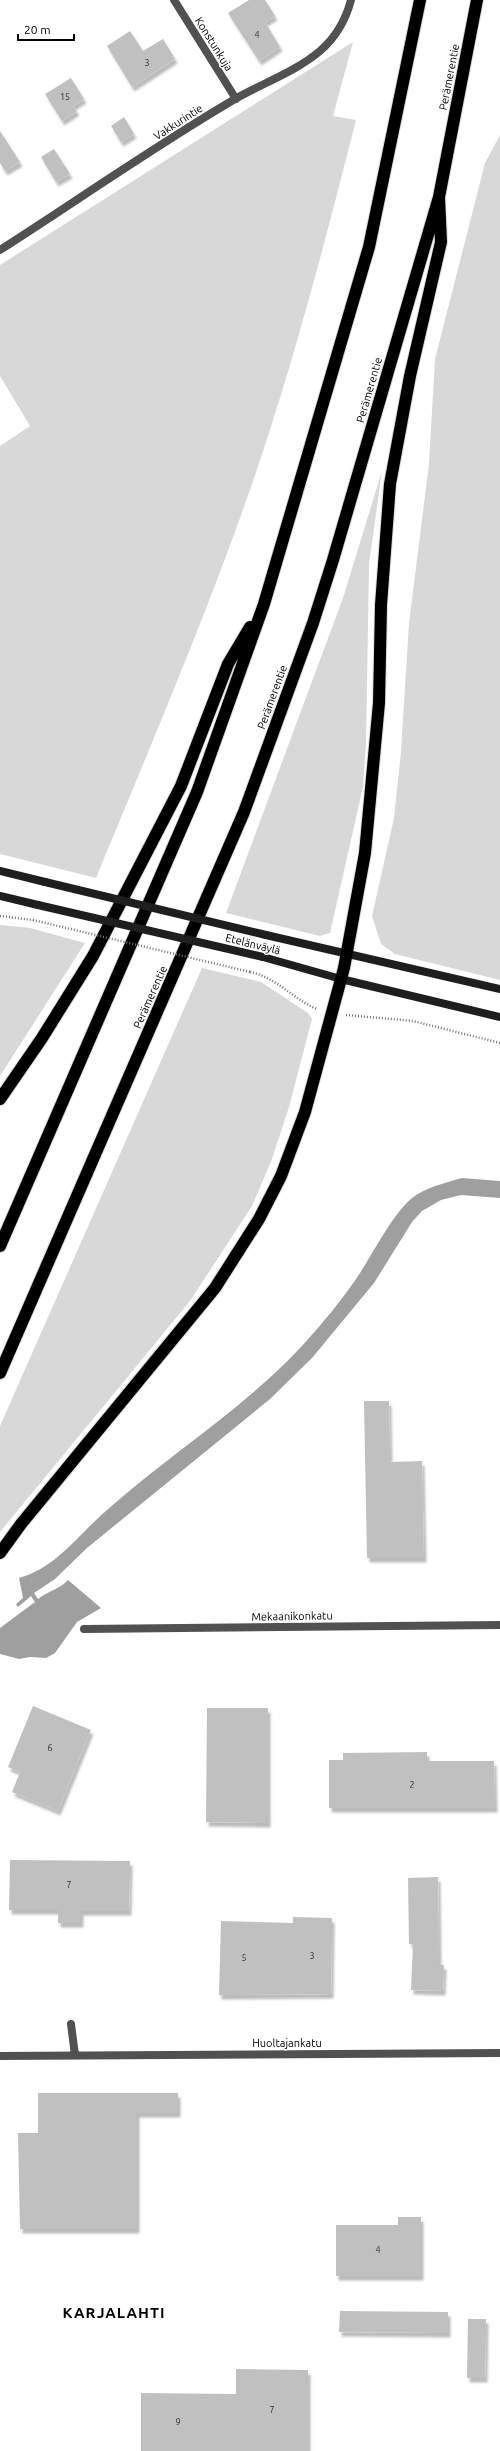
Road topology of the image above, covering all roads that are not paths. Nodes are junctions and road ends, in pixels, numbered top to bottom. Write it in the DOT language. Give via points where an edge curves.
graph roads {
  1 [pos="174,0"];
  2 [pos="351,0"];
  3 [pos="420,0"];
  4 [pos="476,0"];
  5 [pos="236,99"];
  6 [pos="439,197"];
  7 [pos="0,250"];
  8 [pos="264,604"];
  9 [pos="0,871"];
  10 [pos="0,896"];
  11 [pos="346,953"];
  12 [pos="341,979"];
  13 [pos="500,989"];
  14 [pos="500,1017"];
  15 [pos="0,1099"];
  16 [pos="0,1246"];
  17 [pos="0,1373"];
  18 [pos="0,1553"];
  19 [pos="500,1625"];
  20 [pos="84,1628"];
  21 [pos="71,2024"];
  22 [pos="500,2053"];
  23 [pos="75,2055"];
  24 [pos="0,2056"];
  1 -- 5 [label="street, Konstunkuja"];
  2 -- 5 [label="street, Vakkurintie" via="337,31 321,50 304,63"];
  3 -- 8 [label="highway" via="369,247"];
  4 -- 6 [label="highway, Perämerentie"];
  5 -- 7 [label="street, Vakkurintie"];
  6 -- 11 [label="highway" via="441,242 410,376 390,484 381,605 379,703 365,853"];
  6 -- 17 [label="highway, Perämerentie" via="333,560 244,812"];
  8 -- 15 [label="highway" via="228,664 181,786 93,956"];
  8 -- 16 [label="highway" via="197,792"];
  9 -- 11 [label="main road, Etelänväylä, bridge"];
  10 -- 12 [label="main road, Etelänväylä, bridge"];
  11 -- 12 [label="highway"];
  11 -- 13 [label="main road, Etelänväylä"];
  12 -- 14 [label="main road, Etelänväylä"];
  12 -- 18 [label="highway" via="305,1112 281,1176 259,1219 215,1288"];
  19 -- 20 [label="street, Mekaanikonkatu"];
  21 -- 23 [label="street"];
  22 -- 23 [label="street, Huoltajankatu"];
  23 -- 24 [label="street, Huoltajankatu"];
}
